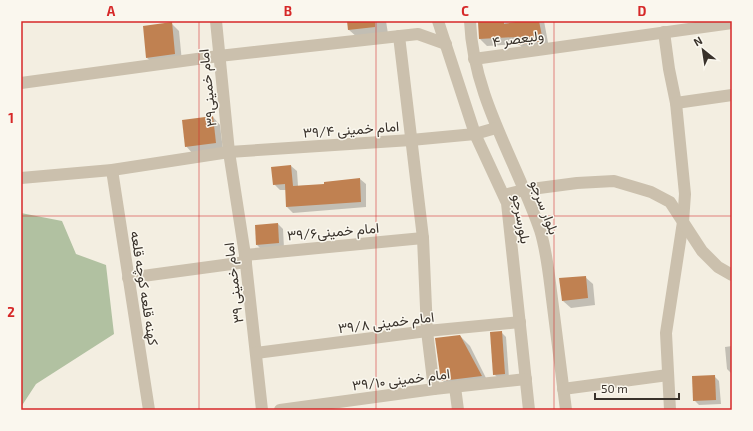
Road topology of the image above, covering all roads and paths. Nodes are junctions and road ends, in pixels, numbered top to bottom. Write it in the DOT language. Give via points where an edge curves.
graph roads {
  1 [pos="216,21"];
  2 [pos="438,21"];
  3 [pos="470,21"];
  4 [pos="732,23"];
  5 [pos="671,28"];
  6 [pos="399,36"];
  7 [pos="446,44"];
  8 [pos="219,56"];
  9 [pos="474,59"];
  10 [pos="21,83"];
  11 [pos="732,96"];
  12 [pos="676,103"];
  13 [pos="496,128"];
  14 [pos="475,134"];
  15 [pos="411,140"];
  16 [pos="229,152"];
  17 [pos="112,170"];
  18 [pos="21,178"];
  19 [pos="524,190"];
  20 [pos="504,195"];
  21 [pos="683,222"];
  22 [pos="423,238"];
  23 [pos="246,258"];
  24 [pos="732,275"];
  25 [pos="128,278"];
  26 [pos="520,322"];
  27 [pos="427,332"];
  28 [pos="256,353"];
  29 [pos="668,375"];
  30 [pos="526,379"];
  31 [pos="454,387"];
  32 [pos="434,389"];
  33 [pos="563,389"];
  34 [pos="328,407"];
  35 [pos="149,410"];
  36 [pos="262,410"];
  37 [pos="280,410"];
  38 [pos="458,410"];
  39 [pos="529,410"];
  40 [pos="566,410"];
  41 [pos="670,410"];
  1 -- 8 [label="street, امام خمینی۳۹"];
  2 -- 7 [label="street, بلورسرجو"];
  3 -- 9 [label="street, بلوار سرجو"];
  4 -- 5 [label="street, ولیعصر ۴"];
  5 -- 9 [label="street, ولیعصر ۴"];
  5 -- 12 [label="street" via="669,69"];
  6 -- 7 [label="street" via="418,34"];
  6 -- 8 [label="street"];
  6 -- 15 [label="street"];
  7 -- 14 [label="street, بلورسرجو"];
  8 -- 10 [label="street"];
  8 -- 16 [label="street, امام خمینی۳۹"];
  9 -- 13 [label="street, بلوار سرجو"];
  11 -- 12 [label="street"];
  12 -- 21 [label="street" via="685,194"];
  13 -- 14 [label="street, امام خمینی ۳۹/۴"];
  13 -- 19 [label="street, بلوار سرجو"];
  14 -- 15 [label="street, امام خمینی ۳۹/۴"];
  14 -- 20 [label="street, بلورسرجو"];
  15 -- 16 [label="street, امام خمینی ۳۹/۴"];
  15 -- 22 [label="street"];
  16 -- 17 [label="street, امام خمینی ۳۹/۴"];
  16 -- 23 [label="street, امام خمینی ۳۹"];
  17 -- 18 [label="street, امام خمینی ۳۹/۴"];
  17 -- 25 [label="street, کهنه قلعه کوچه قلعه"];
  19 -- 20 [label="street"];
  19 -- 21 [label="street" via="614,181 651,192 670,202"];
  19 -- 33 [label="street, بلوار سرجو" via="540,231 546,257"];
  20 -- 26 [label="street, بلورسرجو" via="510,220"];
  21 -- 24 [label="street" via="702,251 718,267"];
  21 -- 29 [label="street" via="666,333"];
  22 -- 23 [label="street, امام خمینی۳۹/۶"];
  22 -- 27 [label="street"];
  23 -- 25 [label="street, امام خمینی۳۹/۶"];
  23 -- 28 [label="street, امام خمینی ۳۹"];
  25 -- 35 [label="street, کهنه قلعه کوچه قلعه"];
  26 -- 27 [label="street, امام خمینی ۳۹/۸"];
  26 -- 30 [label="street, بلورسرجو"];
  27 -- 28 [label="street, امام خمینی ۳۹/۸"];
  27 -- 32 [label="street"];
  28 -- 36 [label="street, امام خمینی ۳۹"];
  29 -- 33 [label="street"];
  29 -- 41 [label="street"];
  30 -- 31 [label="street, امام خمینی ۳۹/۱۰"];
  30 -- 39 [label="street, بلورسرجو"];
  31 -- 32 [label="street, امام خمینی ۳۹/۱۰"];
  31 -- 38 [label="street"];
  32 -- 34 [label="street, امام خمینی ۳۹/۱۰"];
  33 -- 40 [label="street, بلوار سرجو"];
  34 -- 37 [label="street, امام خمینی ۳۹/۱۰"];
}
